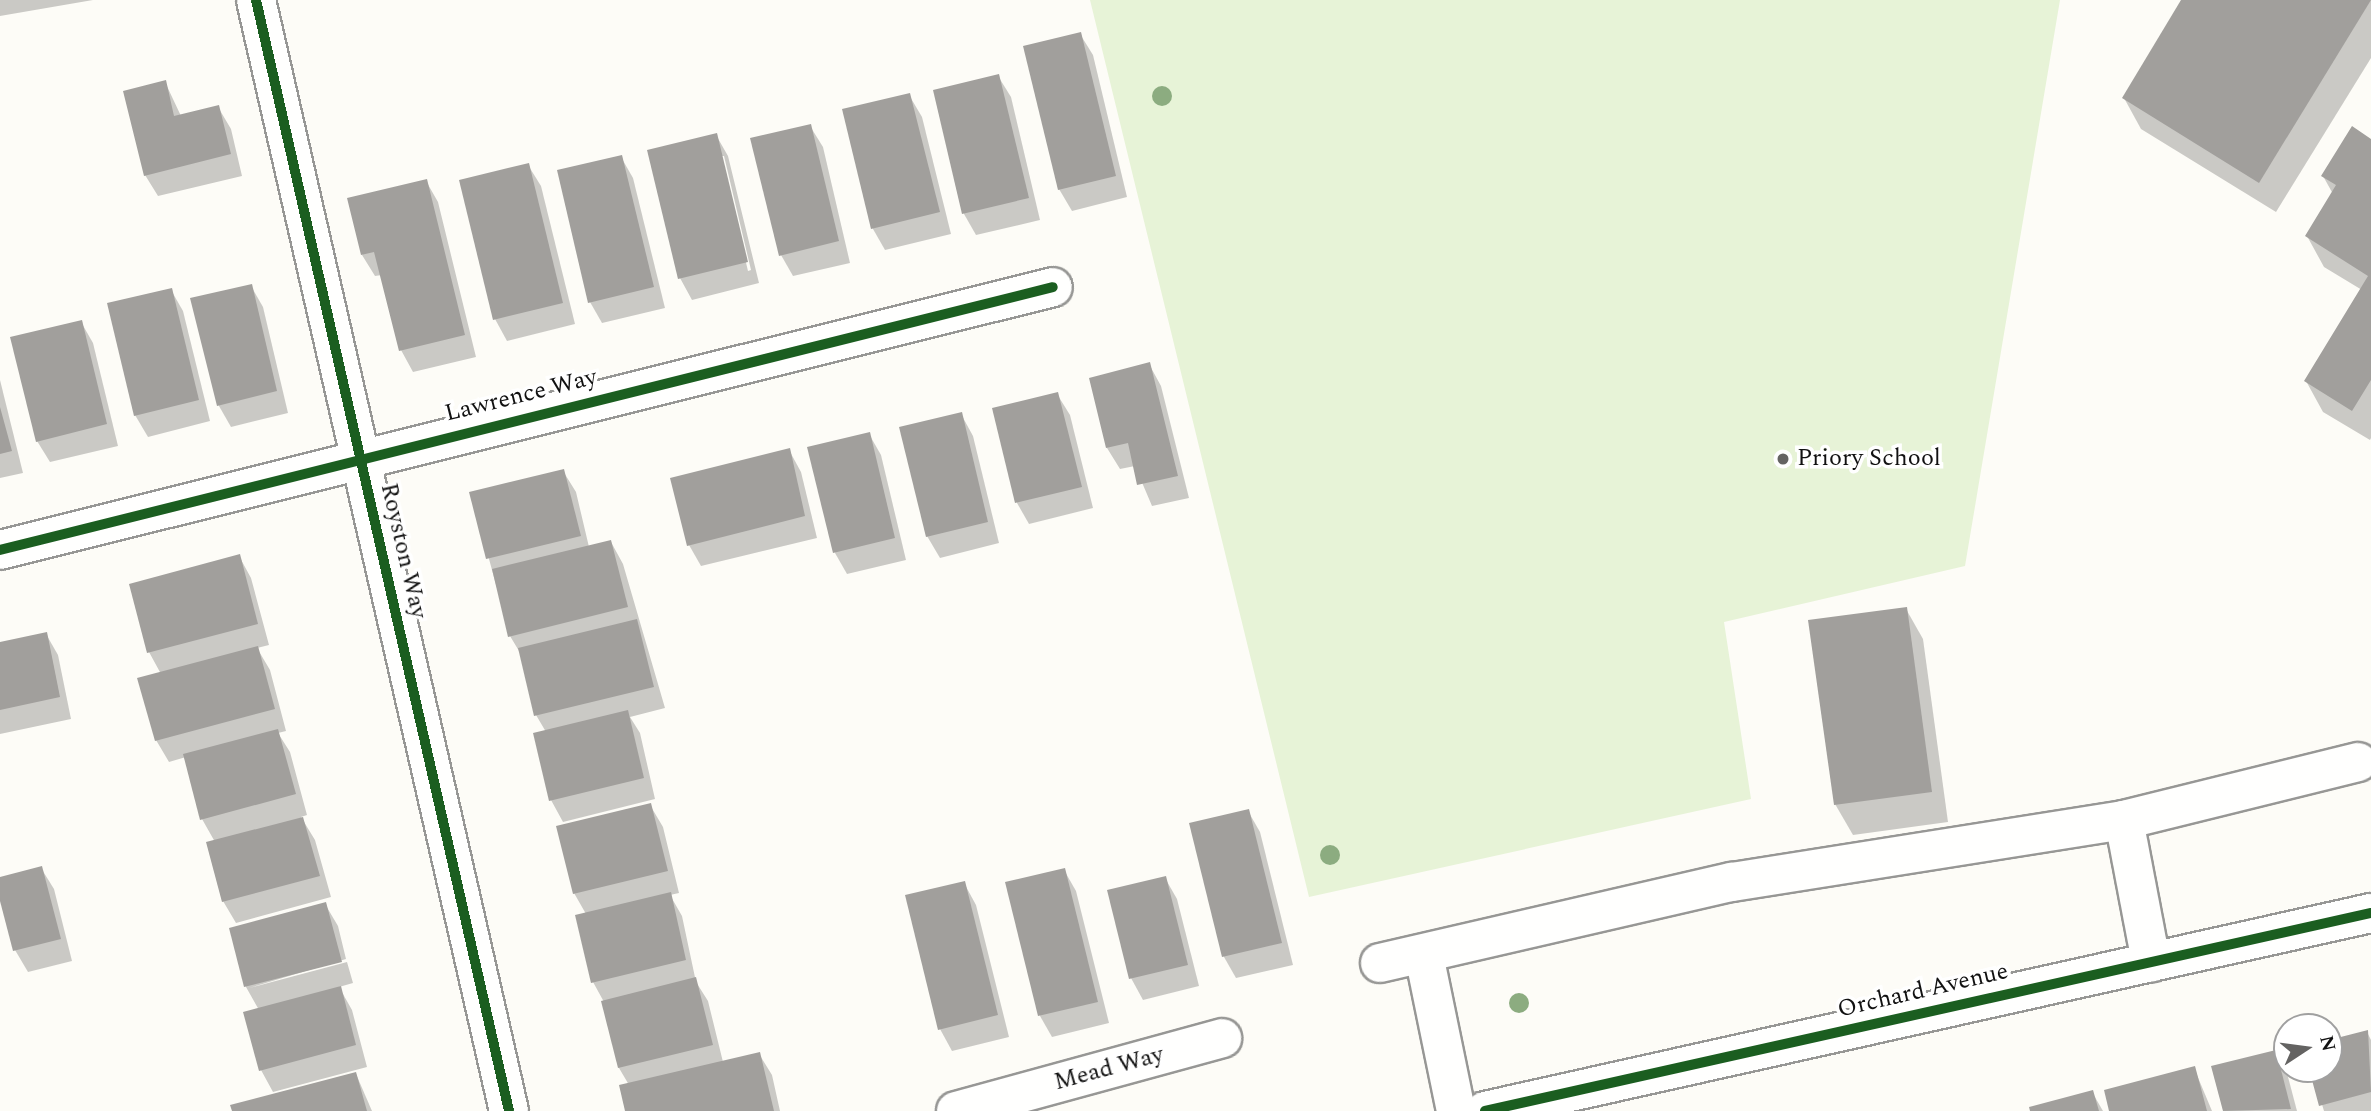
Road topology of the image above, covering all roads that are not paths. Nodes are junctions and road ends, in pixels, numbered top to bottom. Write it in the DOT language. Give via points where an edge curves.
graph roads {
  1 [pos="256,0"];
  2 [pos="1053,287"];
  3 [pos="360,457"];
  4 [pos="0,550"];
  5 [pos="2358,761"];
  6 [pos="2123,820"];
  7 [pos="2371,913"];
  8 [pos="1424,955"];
  9 [pos="2151,962"];
  10 [pos="1380,963"];
  11 [pos="1222,1038"];
  12 [pos="509,1111"];
  13 [pos="956,1111"];
  14 [pos="1455,1111"];
  15 [pos="1485,1111"];
  1 -- 3 [label="street, Royston Way"];
  2 -- 3 [label="street, Lawrence Way"];
  3 -- 4 [label="street, Lawrence Way"];
  3 -- 12 [label="street, Royston Way"];
  5 -- 6 [label="street"];
  6 -- 8 [label="street" via="1732,882"];
  6 -- 9 [label="street"];
  7 -- 9 [label="street, Orchard Avenue"];
  8 -- 10 [label="street"];
  8 -- 14 [label="street"];
  9 -- 15 [label="street, Orchard Avenue"];
  11 -- 13 [label="street, Mead Way"];
}
